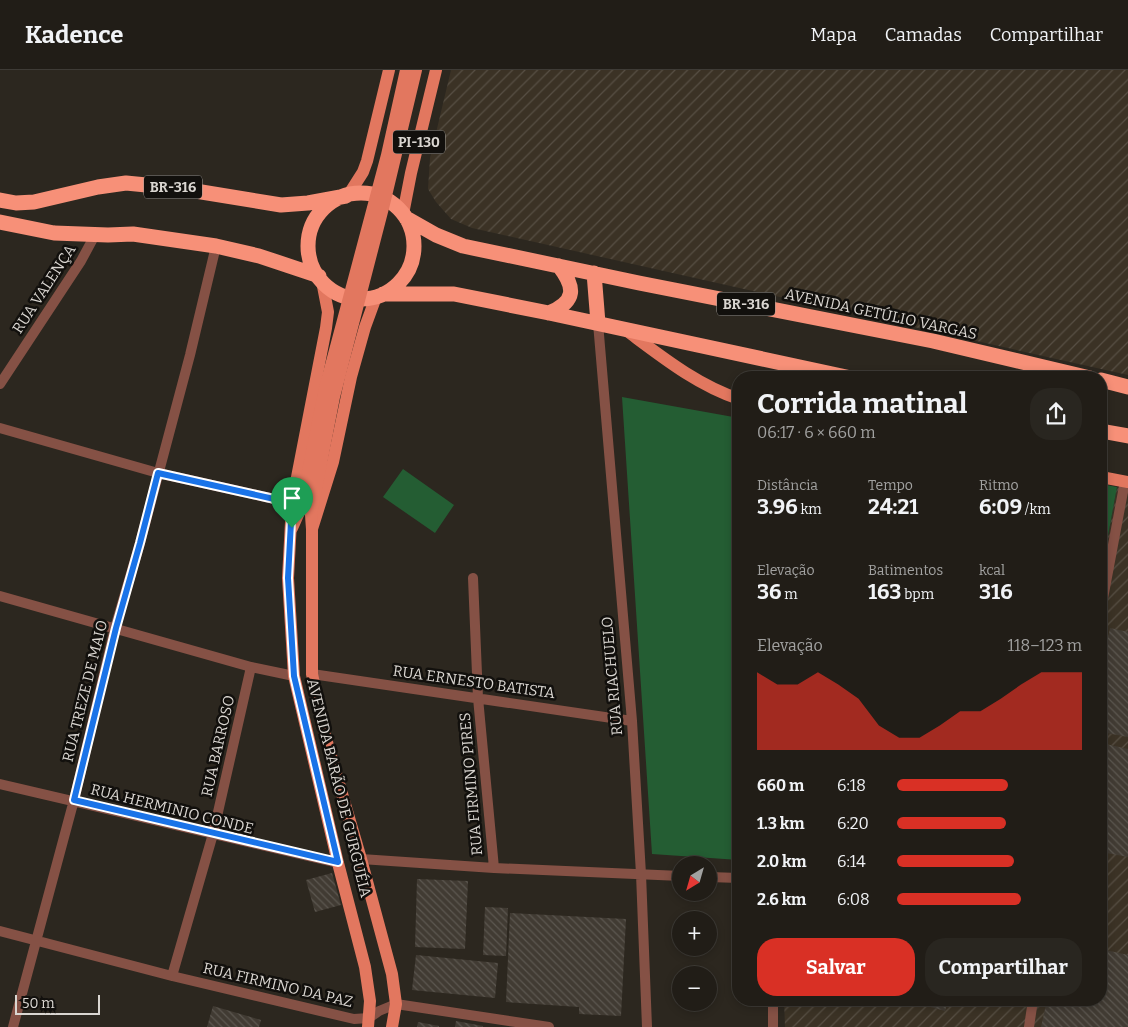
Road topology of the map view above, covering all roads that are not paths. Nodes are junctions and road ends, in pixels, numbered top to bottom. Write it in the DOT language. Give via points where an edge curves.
graph roads {
  1 [pos="388,70"];
  2 [pos="406,70"];
  3 [pos="416,70"];
  4 [pos="436,70"];
  5 [pos="347,195"];
  6 [pos="0,200"];
  7 [pos="405,216"];
  8 [pos="0,222"];
  9 [pos="95,235"];
  10 [pos="216,246"];
  11 [pos="559,266"];
  12 [pos="594,273"];
  13 [pos="321,278"];
  14 [pos="379,295"];
  15 [pos="549,313"];
  16 [pos="598,323"];
  17 [pos="625,329"];
  18 [pos="819,371"];
  19 [pos="1060,371"];
  20 [pos="1107,381"];
  21 [pos="0,384"];
  22 [pos="1128,386"];
  23 [pos="732,396"];
  24 [pos="0,428"];
  25 [pos="1107,432"];
  26 [pos="1128,436"];
  27 [pos="158,473"];
  28 [pos="1107,478"];
  29 [pos="1126,482"];
  30 [pos="292,503"];
  31 [pos="292,528"];
  32 [pos="312,529"];
  33 [pos="473,578"];
  34 [pos="1107,579"];
  35 [pos="0,596"];
  36 [pos="116,628"];
  37 [pos="251,667"];
  38 [pos="312,674"];
  39 [pos="294,676"];
  40 [pos="478,698"];
  41 [pos="632,721"];
  42 [pos="0,784"];
  43 [pos="74,800"];
  44 [pos="213,834"];
  45 [pos="361,859"];
  46 [pos="338,862"];
  47 [pos="494,868"];
  48 [pos="641,874"];
  49 [pos="672,876"];
  50 [pos="718,877"];
  51 [pos="732,878"];
  52 [pos="0,931"];
  53 [pos="36,940"];
  54 [pos="172,976"];
  55 [pos="396,1004"];
  56 [pos="773,1006"];
  57 [pos="1032,1006"];
  58 [pos="368,1022"];
  59 [pos="13,1027"];
  60 [pos="392,1027"];
  61 [pos="549,1027"];
  62 [pos="647,1027"];
  63 [pos="773,1027"];
  64 [pos="1028,1027"];
  1 -- 5 [label="main road, PI-130" via="367,161"];
  2 -- 31 [label="main road, bridge" via="387,155 325,388 300,510"];
  3 -- 32 [label="main road, bridge" via="334,397 311,515"];
  4 -- 7 [label="main road, PI-130" via="411,173"];
  5 -- 6 [label="highway, AVENIDA GETÚLIO VARGAS / BR-316" via="281,205 126,183 34,202"];
  5 -- 7 [label="highway, AVENIDA GETÚLIO VARGAS / BR-316" via="364,193 379,196 393,203"];
  5 -- 13 [label="highway, AVENIDA BARÃO DE GURGUÉIA" via="332,202 313,223 308,243 312,263"];
  7 -- 11 [label="highway, AVENIDA GETÚLIO VARGAS / BR-316" via="436,235 463,246"];
  7 -- 14 [label="highway" via="413,235 414,252 409,268 400,283"];
  8 -- 9 [label="highway" via="54,233"];
  9 -- 10 [label="highway" via="133,234"];
  9 -- 21 [label="street, RUA VALENÇA"];
  10 -- 13 [label="highway" via="259,256"];
  10 -- 27 [label="street, RUA TREZE DE MAIO"];
  11 -- 12 [label="highway, AVENIDA GETÚLIO VARGAS / BR-316"];
  11 -- 15 [label="highway" via="569,280 570,294 564,305"];
  12 -- 16 [label="highway"];
  12 -- 19 [label="highway, AVENIDA GETÚLIO VARGAS / BR-316" via="933,341"];
  13 -- 14 [label="highway" via="329,288 347,296 366,298"];
  13 -- 30 [label="main road, AVENIDA BARÃO DE GURGUÉIA" via="328,312 326,328"];
  14 -- 15 [label="highway" via="454,294"];
  14 -- 32 [label="main road, AVENIDA BARÃO DE GURGUÉIA" via="364,327 333,462"];
  15 -- 16 [label="highway"];
  16 -- 17 [label="highway"];
  16 -- 41 [label="street, RUA RIACHUELO"];
  17 -- 18 [label="highway"];
  17 -- 23 [label="main road" via="692,376"];
  20 -- 22 [label="highway"];
  24 -- 27 [label="street"];
  25 -- 26 [label="highway"];
  27 -- 30 [label="street"];
  27 -- 36 [label="street, RUA TREZE DE MAIO"];
  28 -- 29 [label="main road"];
  29 -- 34 [label="street"];
  30 -- 31 [label="main road, AVENIDA BARÃO DE GURGUÉIA"];
  31 -- 39 [label="main road, AVENIDA BARÃO DE GURGUÉIA" via="288,578"];
  32 -- 38 [label="main road, AVENIDA BARÃO DE GURGUÉIA"];
  33 -- 40 [label="street, RUA FIRMINO PIRES"];
  35 -- 36 [label="street"];
  36 -- 37 [label="street"];
  36 -- 43 [label="street, RUA TREZE DE MAIO"];
  37 -- 39 [label="street"];
  37 -- 44 [label="street, RUA BARROSO"];
  38 -- 40 [label="street, RUA ERNESTO BATISTA"];
  38 -- 45 [label="main road, AVENIDA BARÃO DE GURGUÉIA" via="324,732"];
  39 -- 46 [label="main road, AVENIDA BARÃO DE GURGUÉIA"];
  40 -- 41 [label="street, RUA ERNESTO BATISTA"];
  40 -- 47 [label="street, RUA FIRMINO PIRES"];
  41 -- 48 [label="street, RUA RIACHUELO"];
  42 -- 43 [label="street, RUA HERMINIO CONDE"];
  43 -- 44 [label="street, RUA HERMINIO CONDE"];
  43 -- 53 [label="street, RUA TREZE DE MAIO"];
  44 -- 46 [label="street, RUA HERMINIO CONDE"];
  44 -- 54 [label="street, RUA BARROSO"];
  45 -- 47 [label="street"];
  45 -- 55 [label="main road, AVENIDA BARÃO DE GURGUÉIA" via="392,974"];
  46 -- 58 [label="main road, AVENIDA BARÃO DE GURGUÉIA" via="365,967 369,992"];
  47 -- 48 [label="street"];
  48 -- 49 [label="street"];
  48 -- 62 [label="street, RUA RIACHUELO"];
  50 -- 51 [label="street"];
  52 -- 53 [label="street, RUA FIRMINO DA PAZ"];
  53 -- 54 [label="street, RUA FIRMINO DA PAZ"];
  53 -- 59 [label="street, RUA TREZE DE MAIO"];
  54 -- 58 [label="street, RUA FIRMINO DA PAZ"];
  55 -- 58 [label="street, RUA FIRMINO DA PAZ" via="379,1011"];
  55 -- 60 [label="main road, AVENIDA BARÃO DE GURGUÉIA"];
  55 -- 61 [label="street"];
  56 -- 63 [label="street"];
  57 -- 64 [label="street"];
}
